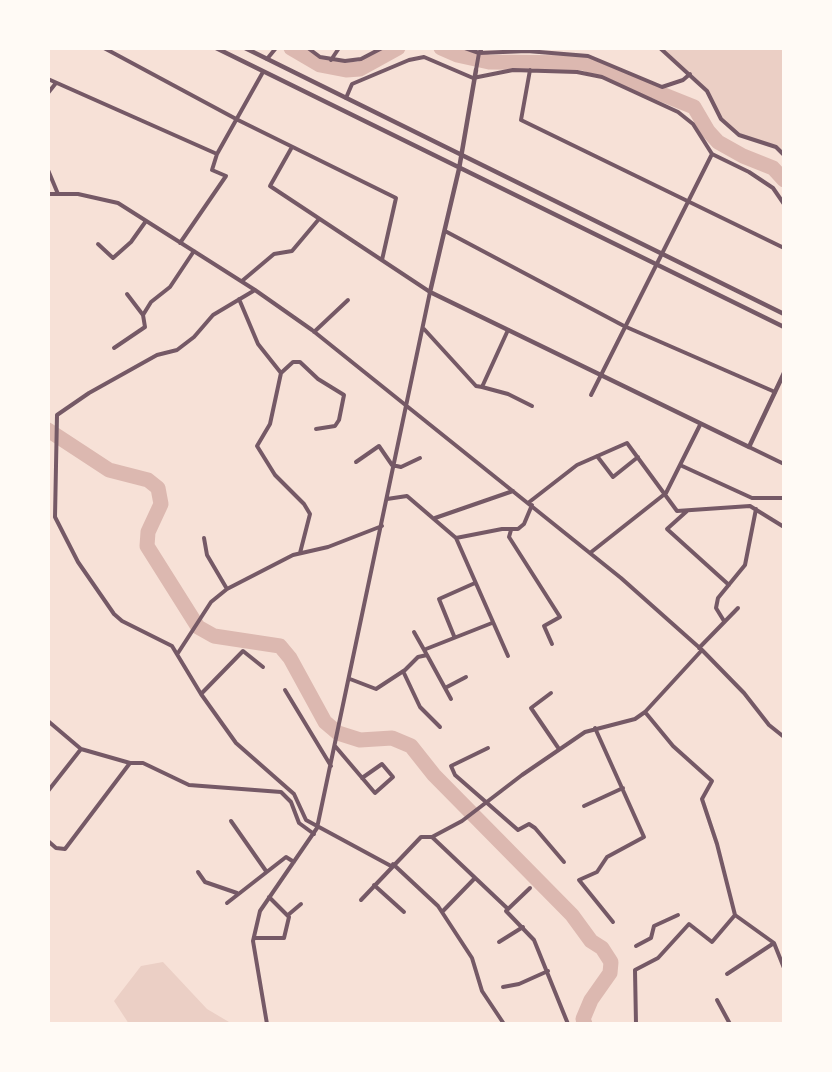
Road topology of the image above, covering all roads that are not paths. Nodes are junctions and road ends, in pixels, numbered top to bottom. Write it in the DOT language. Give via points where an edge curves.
graph roads {
  1 [pos="104,48"];
  2 [pos="216,48"];
  3 [pos="245,48"];
  4 [pos="276,48"];
  5 [pos="308,48"];
  6 [pos="339,48"];
  7 [pos="382,48"];
  8 [pos="465,48"];
  9 [pos="482,48"];
  10 [pos="660,48"];
  11 [pos="528,49"];
  12 [pos="479,53"];
  13 [pos="267,59"];
  14 [pos="331,60"];
  15 [pos="476,69"];
  16 [pos="530,70"];
  17 [pos="263,72"];
  18 [pos="690,74"];
  19 [pos="473,78"];
  20 [pos="48,79"];
  21 [pos="56,83"];
  22 [pos="48,93"];
  23 [pos="345,99"];
  24 [pos="238,120"];
  25 [pos="292,147"];
  26 [pos="218,154"];
  27 [pos="712,154"];
  28 [pos="784,155"];
  29 [pos="460,156"];
  30 [pos="459,169"];
  31 [pos="48,170"];
  32 [pos="48,194"];
  33 [pos="59,195"];
  34 [pos="687,200"];
  35 [pos="784,204"];
  36 [pos="319,219"];
  37 [pos="146,221"];
  38 [pos="445,231"];
  39 [pos="180,243"];
  40 [pos="98,244"];
  41 [pos="784,247"];
  42 [pos="194,251"];
  43 [pos="660,254"];
  44 [pos="382,260"];
  45 [pos="655,263"];
  46 [pos="242,281"];
  47 [pos="255,290"];
  48 [pos="430,292"];
  49 [pos="127,294"];
  50 [pos="239,299"];
  51 [pos="348,300"];
  52 [pos="784,314"];
  53 [pos="143,315"];
  54 [pos="624,326"];
  55 [pos="784,327"];
  56 [pos="424,329"];
  57 [pos="508,330"];
  58 [pos="314,332"];
  59 [pos="114,348"];
  60 [pos="280,373"];
  61 [pos="784,373"];
  62 [pos="601,375"];
  63 [pos="482,387"];
  64 [pos="775,392"];
  65 [pos="591,395"];
  66 [pos="532,406"];
  67 [pos="406,408"];
  68 [pos="700,425"];
  69 [pos="316,429"];
  70 [pos="749,447"];
  71 [pos="597,456"];
  72 [pos="638,457"];
  73 [pos="420,458"];
  74 [pos="356,462"];
  75 [pos="784,464"];
  76 [pos="392,465"];
  77 [pos="680,465"];
  78 [pos="513,491"];
  79 [pos="666,493"];
  80 [pos="752,498"];
  81 [pos="784,498"];
  82 [pos="387,499"];
  83 [pos="530,504"];
  84 [pos="750,506"];
  85 [pos="756,509"];
  86 [pos="687,510"];
  87 [pos="48,515"];
  88 [pos="55,516"];
  89 [pos="435,518"];
  90 [pos="383,526"];
  91 [pos="784,527"];
  92 [pos="511,530"];
  93 [pos="204,538"];
  94 [pos="456,538"];
  95 [pos="590,552"];
  96 [pos="300,554"];
  97 [pos="475,583"];
  98 [pos="729,585"];
  99 [pos="227,589"];
  100 [pos="738,608"];
  101 [pos="724,621"];
  102 [pos="492,623"];
  103 [pos="414,632"];
  104 [pos="454,636"];
  105 [pos="552,644"];
  106 [pos="426,649"];
  107 [pos="700,649"];
  108 [pos="178,653"];
  109 [pos="428,655"];
  110 [pos="508,656"];
  111 [pos="263,668"];
  112 [pos="403,671"];
  113 [pos="466,677"];
  114 [pos="350,679"];
  115 [pos="445,687"];
  116 [pos="285,690"];
  117 [pos="551,693"];
  118 [pos="201,694"];
  119 [pos="451,699"];
  120 [pos="645,712"];
  121 [pos="48,721"];
  122 [pos="440,727"];
  123 [pos="595,728"];
  124 [pos="784,729"];
  125 [pos="782,736"];
  126 [pos="335,746"];
  127 [pos="488,748"];
  128 [pos="81,749"];
  129 [pos="559,749"];
  130 [pos="130,763"];
  131 [pos="331,766"];
  132 [pos="363,778"];
  133 [pos="623,788"];
  134 [pos="48,791"];
  135 [pos="487,802"];
  136 [pos="584,806"];
  137 [pos="231,821"];
  138 [pos="317,828"];
  139 [pos="314,834"];
  140 [pos="432,837"];
  141 [pos="48,841"];
  142 [pos="294,862"];
  143 [pos="564,862"];
  144 [pos="392,865"];
  145 [pos="266,871"];
  146 [pos="198,872"];
  147 [pos="475,878"];
  148 [pos="375,885"];
  149 [pos="530,888"];
  150 [pos="237,893"];
  151 [pos="268,897"];
  152 [pos="361,900"];
  153 [pos="227,903"];
  154 [pos="301,904"];
  155 [pos="508,909"];
  156 [pos="404,912"];
  157 [pos="442,912"];
  158 [pos="287,915"];
  159 [pos="678,915"];
  160 [pos="735,915"];
  161 [pos="613,922"];
  162 [pos="523,927"];
  163 [pos="254,938"];
  164 [pos="499,942"];
  165 [pos="774,943"];
  166 [pos="636,946"];
  167 [pos="784,968"];
  168 [pos="548,971"];
  169 [pos="727,974"];
  170 [pos="503,987"];
  171 [pos="717,1000"];
  172 [pos="265,1024"];
  173 [pos="504,1024"];
  174 [pos="568,1024"];
  175 [pos="636,1024"];
  176 [pos="730,1024"];
  1 -- 24 [label="street"];
  2 -- 17 [label="street"];
  3 -- 13 [label="street"];
  4 -- 13 [label="street"];
  5 -- 14 [label="street"];
  6 -- 14 [label="street"];
  7 -- 14 [label="street" via="361,59"];
  8 -- 12 [label="street"];
  9 -- 12 [label="street"];
  10 -- 18 [label="street"];
  11 -- 12 [label="street"];
  11 -- 18 [label="street" via="588,56 662,87"];
  12 -- 15 [label="street"];
  13 -- 23 [label="street"];
  15 -- 19 [label="street"];
  16 -- 19 [label="street"];
  16 -- 27 [label="street" via="603,77 656,101 693,124"];
  16 -- 34 [label="street" via="521,120"];
  17 -- 24 [label="street"];
  17 -- 30 [label="street"];
  18 -- 28 [label="street" via="707,91 722,119 739,135 776,147"];
  19 -- 23 [label="street" via="424,57 352,84"];
  19 -- 29 [label="street"];
  20 -- 21 [label="street"];
  21 -- 22 [label="street"];
  21 -- 26 [label="street"];
  23 -- 29 [label="street"];
  24 -- 25 [label="street"];
  24 -- 26 [label="street"];
  25 -- 36 [label="street" via="270,186"];
  25 -- 44 [label="street" via="396,198"];
  26 -- 39 [label="street" via="212,170 226,176"];
  27 -- 34 [label="street"];
  27 -- 35 [label="street" via="773,188"];
  29 -- 30 [label="street"];
  29 -- 43 [label="street"];
  30 -- 38 [label="street"];
  30 -- 45 [label="street"];
  31 -- 33 [label="street"];
  32 -- 33 [label="street"];
  33 -- 37 [label="street" via="78,194 118,203"];
  34 -- 41 [label="street"];
  34 -- 43 [label="street"];
  36 -- 44 [label="street"];
  36 -- 46 [label="street" via="292,251 274,255"];
  37 -- 39 [label="street"];
  37 -- 40 [label="street" via="113,258"];
  38 -- 48 [label="street"];
  38 -- 54 [label="street"];
  39 -- 42 [label="street"];
  42 -- 46 [label="street"];
  42 -- 53 [label="street" via="170,287 151,302"];
  43 -- 45 [label="street"];
  43 -- 52 [label="street"];
  44 -- 48 [label="street"];
  45 -- 54 [label="street"];
  45 -- 55 [label="street"];
  46 -- 47 [label="street"];
  47 -- 50 [label="street"];
  47 -- 58 [label="street"];
  48 -- 56 [label="street"];
  48 -- 57 [label="street"];
  49 -- 53 [label="street"];
  50 -- 60 [label="street" via="258,344"];
  50 -- 88 [label="street" via="213,315 177,350 157,355 57,415"];
  51 -- 58 [label="street"];
  53 -- 59 [label="street" via="145,327"];
  54 -- 62 [label="street"];
  54 -- 64 [label="street"];
  56 -- 63 [label="street" via="476,386"];
  56 -- 67 [label="street"];
  57 -- 62 [label="street"];
  57 -- 63 [label="street"];
  58 -- 67 [label="street"];
  60 -- 69 [label="street" via="293,362 300,363 344,394 335,426"];
  60 -- 96 [label="street" via="270,424 257,446 274,475 310,514"];
  61 -- 64 [label="street"];
  62 -- 65 [label="street"];
  62 -- 68 [label="street"];
  63 -- 66 [label="street"];
  64 -- 70 [label="street"];
  67 -- 76 [label="street"];
  67 -- 78 [label="street"];
  68 -- 70 [label="street"];
  68 -- 77 [label="street"];
  70 -- 75 [label="street"];
  71 -- 72 [label="street" via="627,443"];
  71 -- 72 [label="street" via="613,477"];
  71 -- 83 [label="street" via="577,465"];
  72 -- 79 [label="street"];
  73 -- 76 [label="street" via="401,467"];
  74 -- 76 [label="street" via="379,446"];
  76 -- 82 [label="street"];
  77 -- 79 [label="street"];
  77 -- 80 [label="street"];
  78 -- 83 [label="street"];
  78 -- 89 [label="street"];
  79 -- 86 [label="street" via="677,511"];
  79 -- 95 [label="street"];
  80 -- 81 [label="street"];
  80 -- 84 [label="street"];
  82 -- 89 [label="street" via="407,496"];
  82 -- 90 [label="street"];
  83 -- 92 [label="street" via="524,524"];
  83 -- 95 [label="street"];
  84 -- 85 [label="street"];
  84 -- 86 [label="street"];
  85 -- 91 [label="street"];
  85 -- 98 [label="street" via="745,566"];
  86 -- 98 [label="street" via="667,529"];
  87 -- 88 [label="street"];
  88 -- 108 [label="street" via="78,562 114,614 165,641"];
  89 -- 94 [label="street"];
  90 -- 96 [label="street"];
  90 -- 114 [label="street" via="367,585"];
  92 -- 94 [label="street"];
  92 -- 105 [label="street" via="509,537 560,617 544,626"];
  93 -- 99 [label="street" via="207,555"];
  94 -- 97 [label="street"];
  95 -- 107 [label="street"];
  96 -- 99 [label="street"];
  97 -- 102 [label="street"];
  97 -- 104 [label="street" via="439,599"];
  98 -- 101 [label="street" via="718,598 716,608"];
  99 -- 108 [label="street" via="212,602"];
  100 -- 101 [label="street"];
  101 -- 107 [label="street"];
  102 -- 104 [label="street"];
  102 -- 110 [label="street"];
  103 -- 106 [label="street"];
  104 -- 106 [label="street"];
  106 -- 109 [label="street"];
  107 -- 120 [label="street"];
  107 -- 125 [label="street"];
  108 -- 118 [label="street"];
  109 -- 112 [label="street" via="418,657"];
  109 -- 115 [label="street"];
  111 -- 118 [label="street" via="243,651"];
  112 -- 114 [label="street" via="376,689"];
  112 -- 122 [label="street" via="420,707"];
  113 -- 115 [label="street"];
  114 -- 126 [label="street"];
  115 -- 119 [label="street"];
  116 -- 131 [label="street"];
  117 -- 129 [label="street" via="531,708"];
  118 -- 138 [label="street" via="245,753 262,763 294,794 306,820"];
  120 -- 123 [label="street" via="635,719"];
  120 -- 160 [label="street" via="673,746 712,781 702,799"];
  121 -- 128 [label="street"];
  123 -- 129 [label="street"];
  123 -- 133 [label="street"];
  124 -- 125 [label="street"];
  126 -- 131 [label="street"];
  126 -- 132 [label="street"];
  127 -- 135 [label="street" via="451,766 455,775"];
  128 -- 130 [label="street"];
  128 -- 134 [label="street"];
  129 -- 135 [label="street"];
  130 -- 139 [label="street" via="143,763 189,785 281,792 291,802 300,823"];
  130 -- 141 [label="street" via="65,849"];
  131 -- 138 [label="street"];
  132 -- 132 [label="street" via="375,793 393,777 382,764"];
  133 -- 136 [label="street"];
  133 -- 161 [label="street" via="644,837 607,857 597,872 579,880"];
  135 -- 140 [label="street" via="462,822"];
  135 -- 143 [label="street" via="518,830 529,824 535,828"];
  137 -- 145 [label="street"];
  138 -- 139 [label="street"];
  138 -- 144 [label="street"];
  139 -- 142 [label="street"];
  140 -- 144 [label="street" via="421,837"];
  140 -- 147 [label="street"];
  142 -- 145 [label="street" via="286,857"];
  142 -- 151 [label="street"];
  144 -- 148 [label="street"];
  144 -- 157 [label="street"];
  145 -- 150 [label="street"];
  146 -- 150 [label="street" via="205,882"];
  147 -- 155 [label="street"];
  147 -- 157 [label="street"];
  148 -- 152 [label="street"];
  148 -- 156 [label="street"];
  149 -- 155 [label="street"];
  150 -- 153 [label="street"];
  151 -- 158 [label="street"];
  151 -- 163 [label="street" via="260,911"];
  154 -- 158 [label="street"];
  155 -- 162 [label="street"];
  157 -- 173 [label="street" via="472,958 482,991"];
  158 -- 163 [label="street" via="284,938"];
  159 -- 166 [label="street" via="654,926 651,938"];
  160 -- 165 [label="street"];
  160 -- 175 [label="street" via="712,942 689,924 658,958 635,970"];
  162 -- 164 [label="street"];
  162 -- 168 [label="street" via="534,940"];
  163 -- 172 [label="street"];
  165 -- 167 [label="street"];
  165 -- 169 [label="street"];
  168 -- 170 [label="street"];
  168 -- 174 [label="street"];
  171 -- 176 [label="street"];
}
